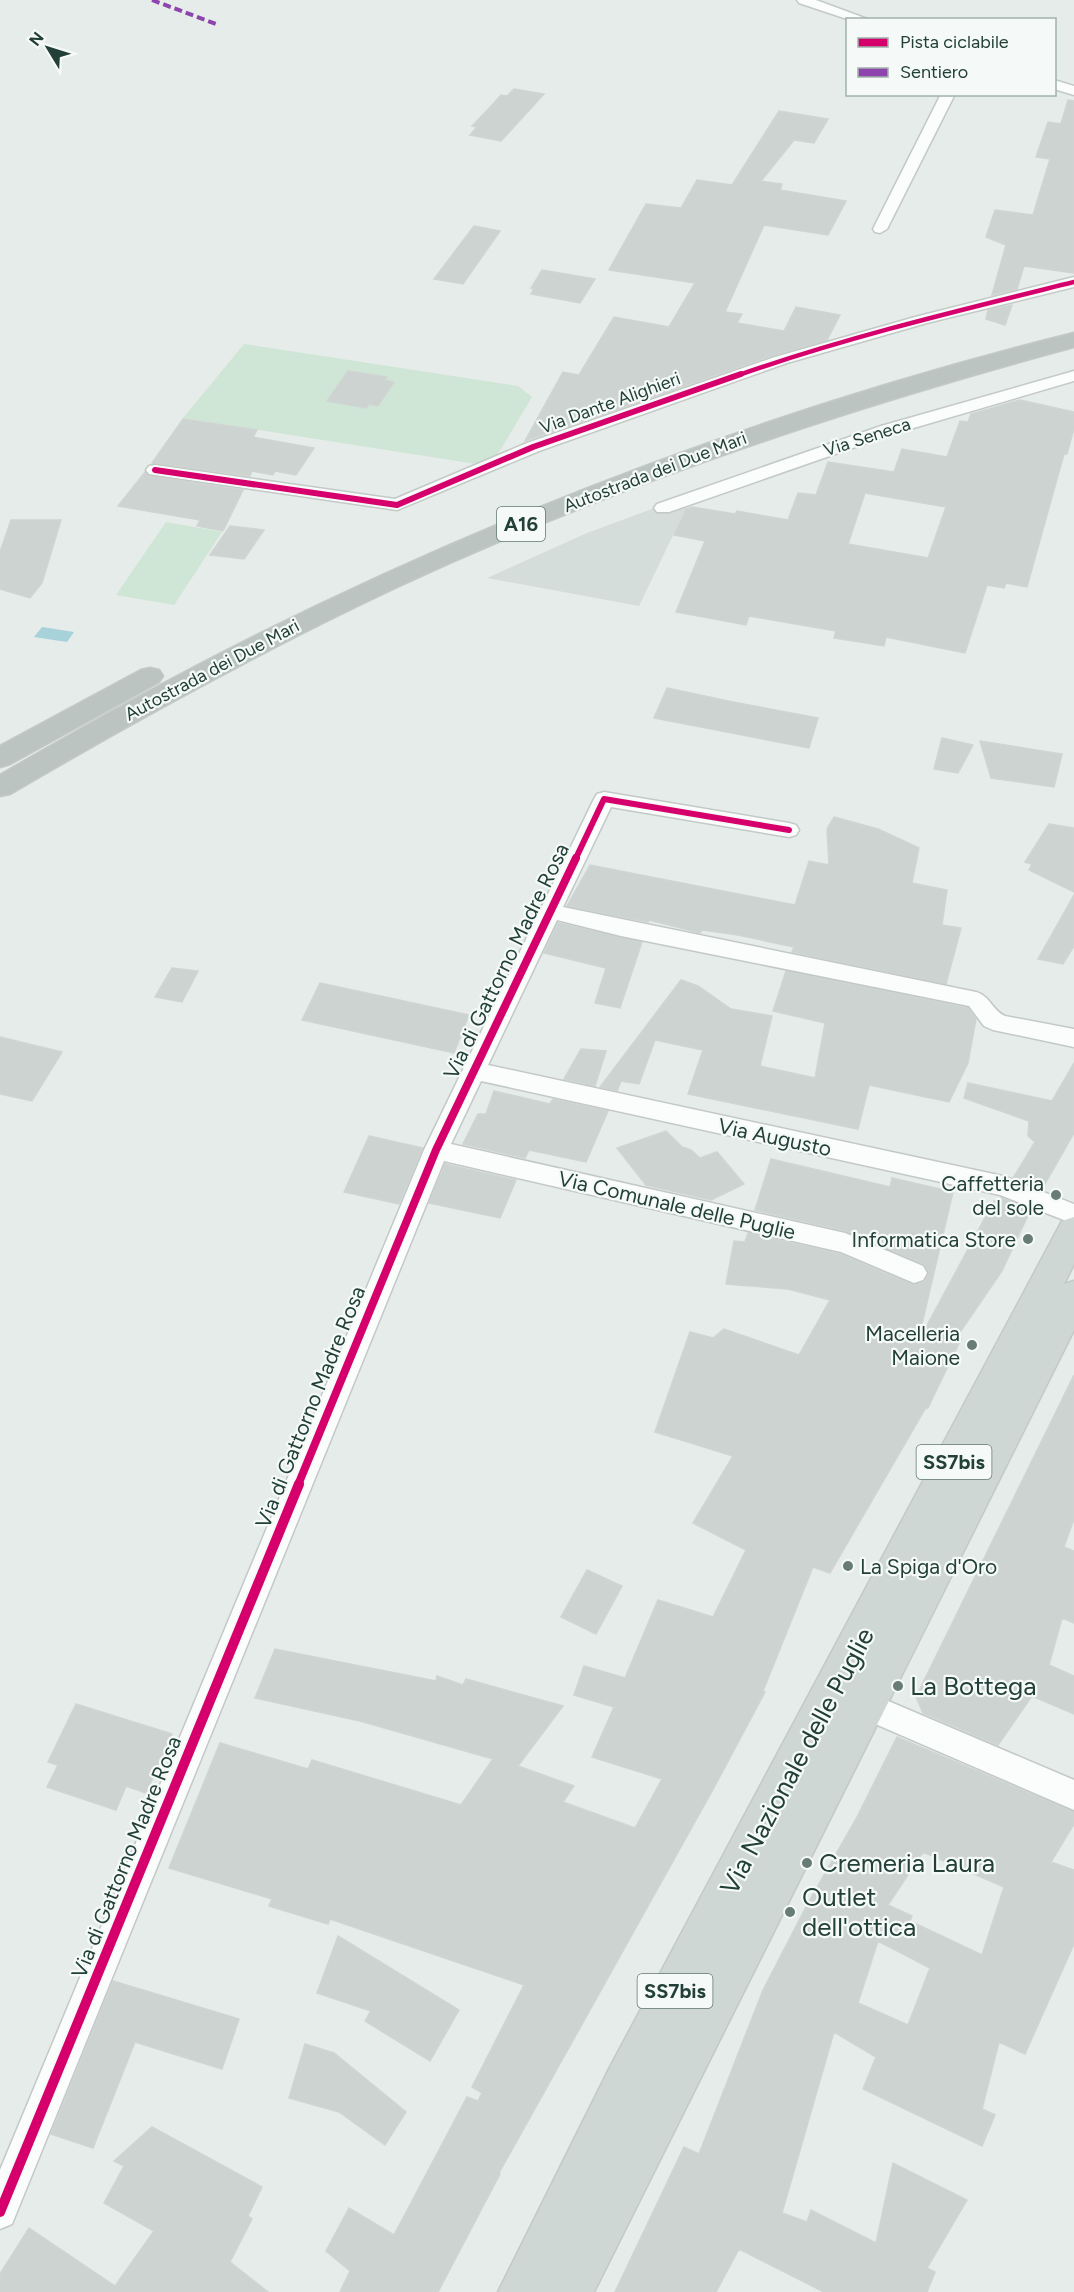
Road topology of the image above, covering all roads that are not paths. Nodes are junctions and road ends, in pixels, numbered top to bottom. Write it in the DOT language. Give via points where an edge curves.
graph roads {
  1 [pos="803,0"];
  2 [pos="858,18"];
  3 [pos="1056,85"];
  4 [pos="1074,91"];
  5 [pos="947,96"];
  6 [pos="880,229"];
  7 [pos="1074,282"];
  8 [pos="1074,323"];
  9 [pos="1074,340"];
  10 [pos="1074,376"];
  11 [pos="155,470"];
  12 [pos="663,508"];
  13 [pos="0,758"];
  14 [pos="0,787"];
  15 [pos="789,830"];
  16 [pos="550,911"];
  17 [pos="1074,1038"];
  18 [pos="473,1071"];
  19 [pos="436,1150"];
  20 [pos="1074,1214"];
  21 [pos="1074,1231"];
  22 [pos="914,1272"];
  23 [pos="1074,1295"];
  24 [pos="850,1699"];
  25 [pos="1074,1796"];
  26 [pos="0,2212"];
  27 [pos="522,2292"];
  28 [pos="568,2292"];
  1 -- 2 [label="street"];
  3 -- 4 [label="street"];
  5 -- 6 [label="street"];
  7 -- 11 [label="street, Via Dante Alighieri" via="781,360 533,447 397,505"];
  8 -- 13 [label="highway, Autostrada dei Due Mari / A16" via="804,399 525,501 222,638"];
  9 -- 14 [label="highway, Autostrada dei Due Mari / A16" via="820,412 543,514 344,602 240,654"];
  10 -- 12 [label="street, Via Seneca" via="886,430"];
  15 -- 16 [label="street, Via di Gattorno Madre Rosa" via="604,799"];
  16 -- 17 [label="street" via="968,998 976,1000 992,1020 1001,1024"];
  16 -- 18 [label="street, Via di Gattorno Madre Rosa"];
  18 -- 19 [label="street, Via di Gattorno Madre Rosa"];
  18 -- 20 [label="street, Via Augusto" via="1002,1186"];
  19 -- 22 [label="street, Via Comunale delle Puglie" via="844,1243"];
  19 -- 26 [label="street, Via di Gattorno Madre Rosa"];
  21 -- 24 [label="main road, Via Nazionale delle Puglie / SS7bis"];
  23 -- 24 [label="main road, Via Nazionale delle Puglie / SS7bis"];
  24 -- 25 [label="street"];
  24 -- 27 [label="main road, Via Nazionale delle Puglie / SS7bis" via="626,2083"];
  24 -- 28 [label="main road, Via Nazionale delle Puglie / SS7bis"];
}
